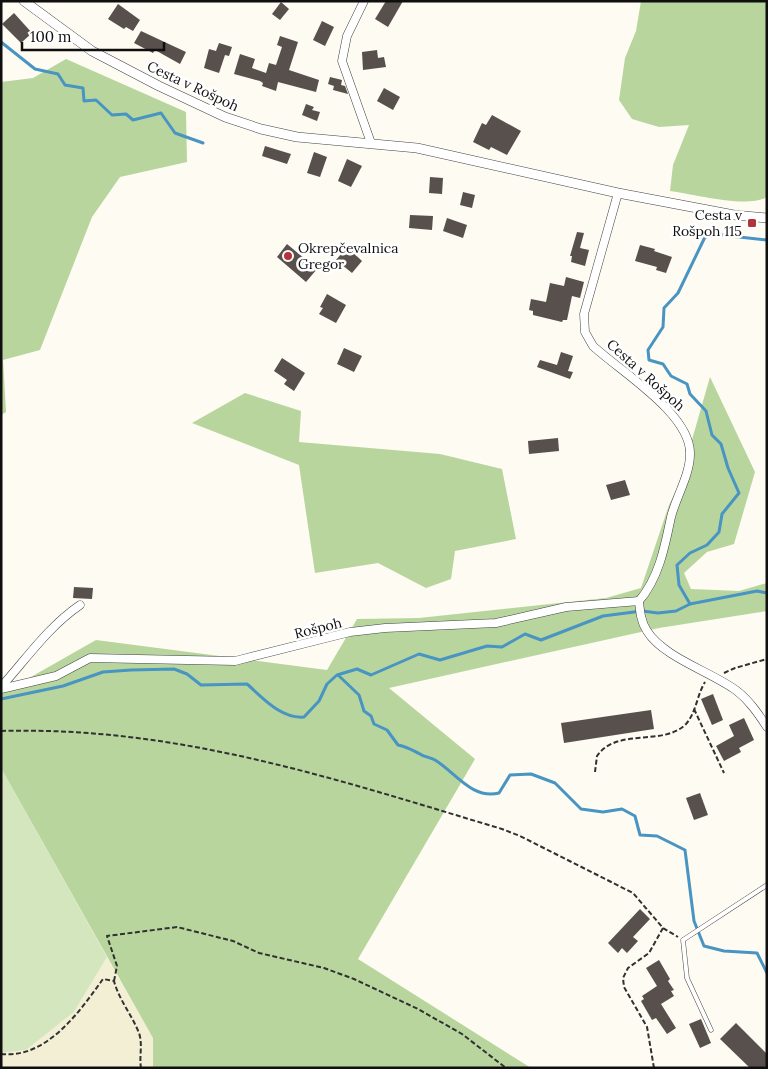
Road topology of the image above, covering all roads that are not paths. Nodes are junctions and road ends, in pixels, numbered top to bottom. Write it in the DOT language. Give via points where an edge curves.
graph roads {
  1 [pos="24,1"];
  2 [pos="364,1"];
  3 [pos="371,143"];
  4 [pos="618,193"];
  5 [pos="767,218"];
  6 [pos="80,605"];
  7 [pos="639,605"];
  8 [pos="1,688"];
  9 [pos="767,728"];
  10 [pos="767,885"];
  11 [pos="711,1030"];
  1 -- 3 [label="street, Cesta v Rošpoh" via="92,51 225,117 297,138"];
  2 -- 3 [label="street" via="347,36 342,61"];
  3 -- 4 [label="street, Cesta v Rošpoh" via="480,160"];
  4 -- 5 [label="street, Cesta v Rošpoh" via="734,215"];
  4 -- 7 [label="street, Cesta v Rošpoh" via="584,314 585,332 600,352 672,412 686,434 690,455 658,568"];
  6 -- 8 [label="street" via="60,618"];
  7 -- 8 [label="street, Rošpoh" via="566,608 496,623 350,632 235,661 90,658 56,676"];
  7 -- 9 [label="street" via="647,632 661,645 739,692"];
  10 -- 11 [label="lane" via="683,940 687,978"];
}
